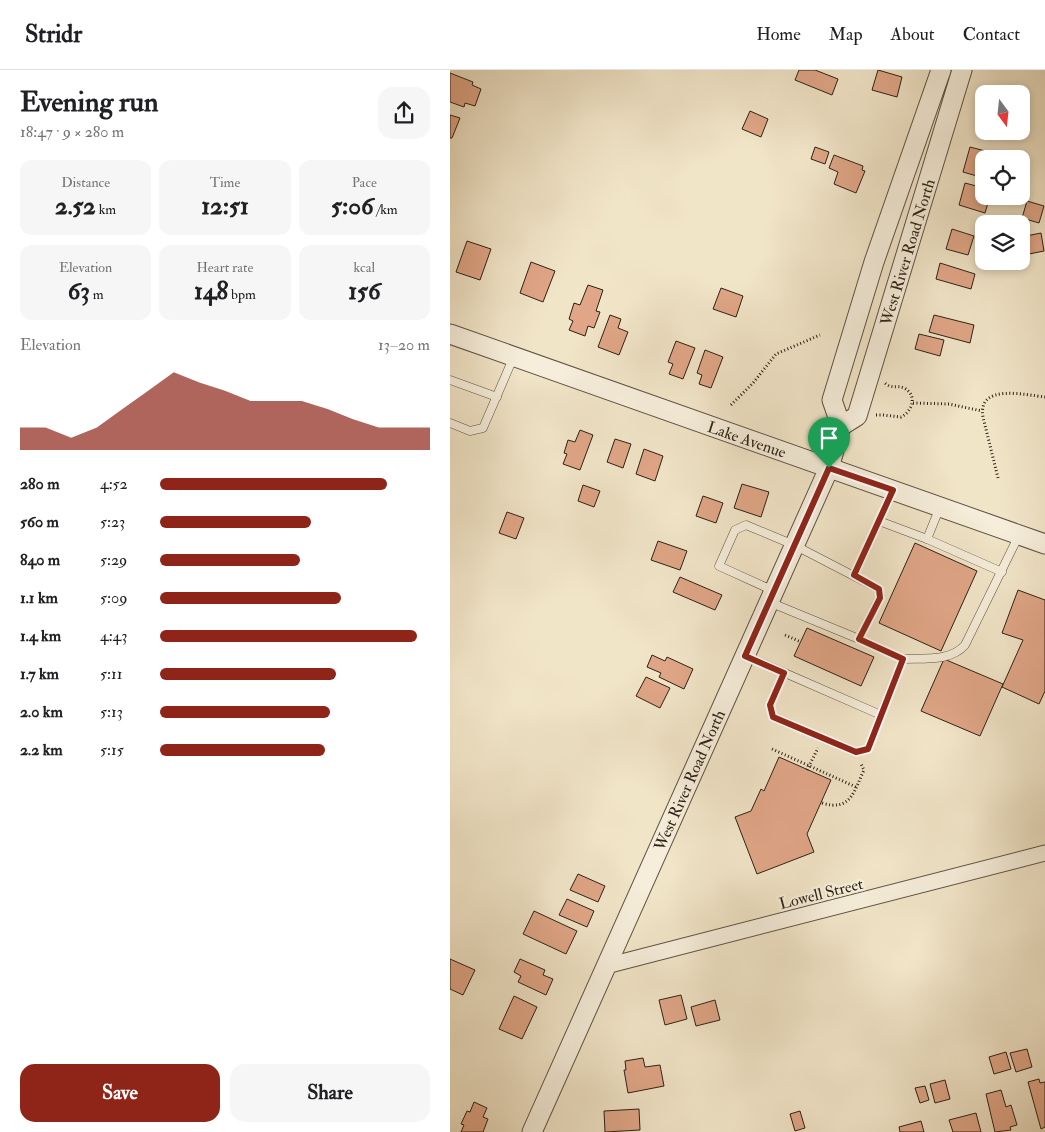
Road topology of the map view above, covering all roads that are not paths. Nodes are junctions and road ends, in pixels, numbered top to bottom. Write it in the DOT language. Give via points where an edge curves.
graph roads {
  1 [pos="941,70"];
  2 [pos="962,70"];
  3 [pos="450,334"];
  4 [pos="514,356"];
  5 [pos="450,380"];
  6 [pos="497,397"];
  7 [pos="450,423"];
  8 [pos="841,426"];
  9 [pos="829,468"];
  10 [pos="893,490"];
  11 [pos="940,507"];
  12 [pos="879,521"];
  13 [pos="1019,535"];
  14 [pos="927,539"];
  15 [pos="1045,544"];
  16 [pos="794,545"];
  17 [pos="1002,572"];
  18 [pos="854,575"];
  19 [pos="771,596"];
  20 [pos="859,639"];
  21 [pos="745,656"];
  22 [pos="903,659"];
  23 [pos="784,673"];
  24 [pos="881,715"];
  25 [pos="1045,853"];
  26 [pos="606,966"];
  27 [pos="532,1132"];
  1 -- 8 [label="street, West River Road North" via="874,262 832,400"];
  2 -- 8 [label="street, West River Road North" via="857,416"];
  3 -- 4 [label="street, Lake Avenue"];
  4 -- 6 [label="lane"];
  4 -- 9 [label="street, Lake Avenue"];
  5 -- 6 [label="lane"];
  6 -- 7 [label="lane" via="483,428 470,431"];
  8 -- 9 [label="street, West River Road North"];
  9 -- 10 [label="street, Lake Avenue"];
  9 -- 16 [label="street, West River Road North"];
  10 -- 11 [label="street, Lake Avenue"];
  10 -- 12 [label="lane"];
  11 -- 13 [label="street, Lake Avenue"];
  11 -- 14 [label="lane"];
  12 -- 14 [label="lane"];
  12 -- 18 [label="lane"];
  13 -- 15 [label="street, Lake Avenue"];
  13 -- 17 [label="lane"];
  14 -- 17 [label="lane"];
  16 -- 18 [label="lane"];
  16 -- 19 [label="street, West River Road North"];
  16 -- 19 [label="lane" via="746,526 735,530 719,566"];
  17 -- 22 [label="lane" via="965,645 958,652 943,658"];
  18 -- 20 [label="lane" via="879,589 880,598"];
  19 -- 20 [label="lane"];
  19 -- 21 [label="street, West River Road North"];
  20 -- 22 [label="lane"];
  21 -- 23 [label="lane"];
  21 -- 26 [label="street, West River Road North"];
  22 -- 24 [label="lane"];
  23 -- 24 [label="lane"];
  23 -- 24 [label="lane" via="770,705 773,717 856,752 868,749"];
  25 -- 26 [label="street, Lowell Street"];
  26 -- 27 [label="street, West River Road North"];
}
